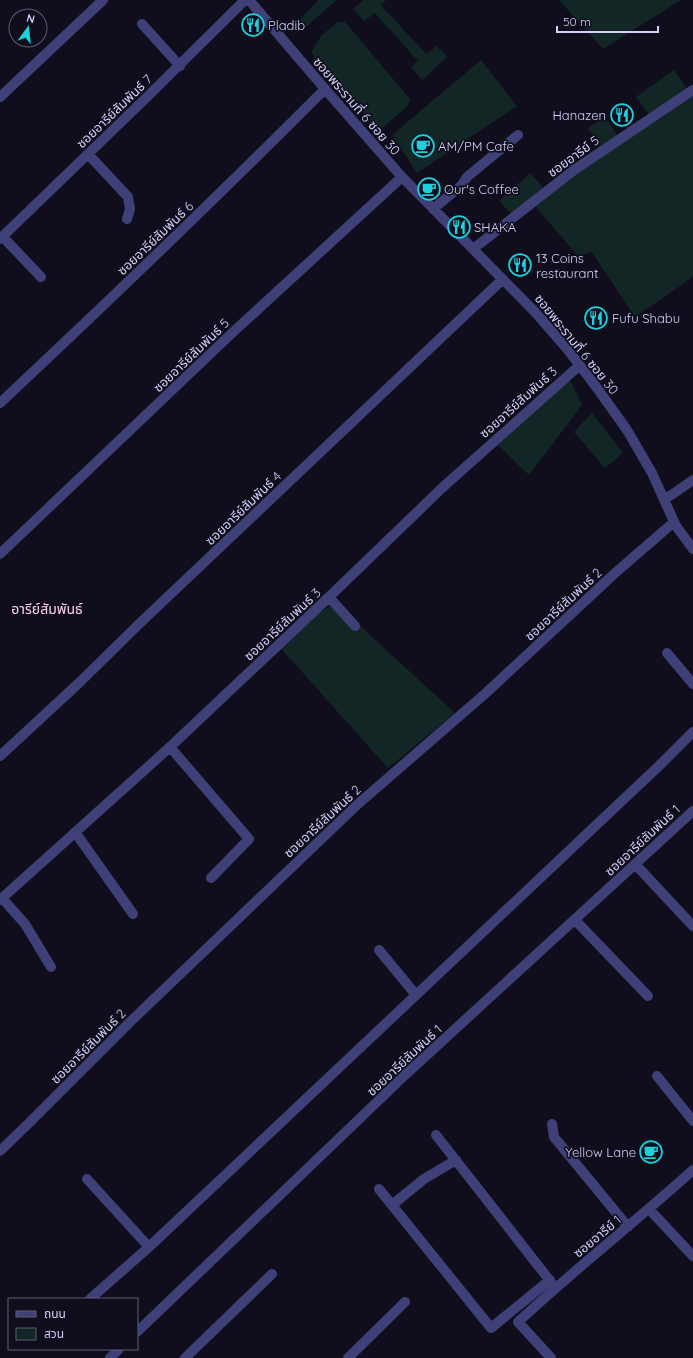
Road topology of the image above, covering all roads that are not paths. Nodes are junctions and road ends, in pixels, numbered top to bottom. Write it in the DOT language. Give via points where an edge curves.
graph roads {
  1 [pos="103,0"];
  2 [pos="245,0"];
  3 [pos="249,0"];
  4 [pos="142,24"];
  5 [pos="180,66"];
  6 [pos="325,89"];
  7 [pos="693,90"];
  8 [pos="0,97"];
  9 [pos="518,135"];
  10 [pos="88,154"];
  11 [pos="402,177"];
  12 [pos="433,209"];
  13 [pos="127,219"];
  14 [pos="1,238"];
  15 [pos="473,249"];
  16 [pos="41,277"];
  17 [pos="503,279"];
  18 [pos="580,365"];
  19 [pos="0,403"];
  20 [pos="693,480"];
  21 [pos="664,500"];
  22 [pos="674,522"];
  23 [pos="693,549"];
  24 [pos="0,554"];
  25 [pos="329,597"];
  26 [pos="355,626"];
  27 [pos="667,654"];
  28 [pos="693,684"];
  29 [pos="693,732"];
  30 [pos="170,747"];
  31 [pos="0,756"];
  32 [pos="693,811"];
  33 [pos="75,832"];
  34 [pos="635,864"];
  35 [pos="211,878"];
  36 [pos="1,899"];
  37 [pos="133,914"];
  38 [pos="575,920"];
  39 [pos="693,926"];
  40 [pos="378,950"];
  41 [pos="51,967"];
  42 [pos="416,995"];
  43 [pos="648,996"];
  44 [pos="657,1076"];
  45 [pos="693,1121"];
  46 [pos="552,1124"];
  47 [pos="436,1135"];
  48 [pos="0,1151"];
  49 [pos="456,1160"];
  50 [pos="693,1170"];
  51 [pos="88,1179"];
  52 [pos="379,1189"];
  53 [pos="392,1205"];
  54 [pos="649,1209"];
  55 [pos="628,1227"];
  56 [pos="149,1247"];
  57 [pos="693,1256"];
  58 [pos="272,1274"];
  59 [pos="553,1284"];
  60 [pos="537,1297"];
  61 [pos="91,1298"];
  62 [pos="405,1302"];
  63 [pos="138,1331"];
  64 [pos="185,1358"];
  65 [pos="348,1358"];
  66 [pos="551,1358"];
  1 -- 8 [label="street"];
  2 -- 5 [label="street, ซอยอารีย์สัมพันธ์ 7"];
  3 -- 6 [label="street, ซอยพระรามที่ 6 ซอย 30"];
  4 -- 5 [label="street"];
  5 -- 10 [label="street, ซอยอารีย์สัมพันธ์ 7"];
  6 -- 11 [label="street, ซอยพระรามที่ 6 ซอย 30"];
  6 -- 19 [label="street, ซอยอารีย์สัมพันธ์ 6" via="228,186"];
  7 -- 15 [label="street, ซอยอารีย์ 5" via="574,170"];
  9 -- 12 [label="street"];
  10 -- 13 [label="street" via="128,197 130,209"];
  10 -- 14 [label="street, ซอยอารีย์สัมพันธ์ 7"];
  11 -- 12 [label="street, ซอยพระรามที่ 6 ซอย 30"];
  11 -- 24 [label="street, ซอยอารีย์สัมพันธ์ 5"];
  12 -- 15 [label="street, ซอยพระรามที่ 6 ซอย 30"];
  14 -- 16 [label="street"];
  15 -- 17 [label="street, ซอยพระรามที่ 6 ซอย 30"];
  17 -- 18 [label="street, ซอยพระรามที่ 6 ซอย 30"];
  17 -- 31 [label="street, ซอยอารีย์สัมพันธ์ 4"];
  18 -- 21 [label="street, ซอยพระรามที่ 6 ซอย 30" via="627,430 652,473"];
  18 -- 25 [label="street, ซอยอารีย์สัมพันธ์ 3" via="442,488"];
  20 -- 21 [label="street"];
  21 -- 22 [label="street, ซอยพระรามที่ 6 ซอย 30"];
  22 -- 23 [label="street, ซอยพระรามที่ 6 ซอย 30"];
  22 -- 48 [label="street, ซอยอารีย์สัมพันธ์ 2" via="486,693 358,804 130,1022"];
  25 -- 26 [label="street"];
  25 -- 30 [label="street, ซอยอารีย์สัมพันธ์ 3"];
  27 -- 28 [label="street"];
  29 -- 42 [label="street" via="658,768"];
  30 -- 33 [label="street, ซอยอารีย์สัมพันธ์ 3"];
  30 -- 35 [label="street" via="249,839"];
  32 -- 34 [label="street, ซอยอารีย์สัมพันธ์ 1"];
  33 -- 36 [label="street, ซอยอารีย์สัมพันธ์ 3"];
  33 -- 37 [label="street"];
  34 -- 38 [label="street, ซอยอารีย์สัมพันธ์ 1"];
  34 -- 39 [label="street"];
  36 -- 41 [label="street" via="25,924"];
  38 -- 43 [label="street"];
  38 -- 63 [label="street, ซอยอารีย์สัมพันธ์ 1" via="404,1076"];
  40 -- 42 [label="street"];
  42 -- 56 [label="street"];
  44 -- 45 [label="street"];
  46 -- 55 [label="street" via="554,1137"];
  47 -- 49 [label="street"];
  49 -- 53 [label="street" via="424,1179"];
  49 -- 59 [label="street"];
  50 -- 54 [label="street, ซอยอารีย์ 1"];
  51 -- 56 [label="street"];
  52 -- 53 [label="street"];
  53 -- 60 [label="street" via="491,1328"];
  54 -- 55 [label="street, ซอยอารีย์ 1"];
  54 -- 57 [label="street"];
  55 -- 59 [label="street, ซอยอารีย์ 1"];
  56 -- 61 [label="street"];
  58 -- 64 [label="street"];
  59 -- 60 [label="street, ซอยอารีย์ 1"];
  60 -- 66 [label="street, ซอยอารีย์ 1" via="518,1322"];
  62 -- 65 [label="street"];
}
